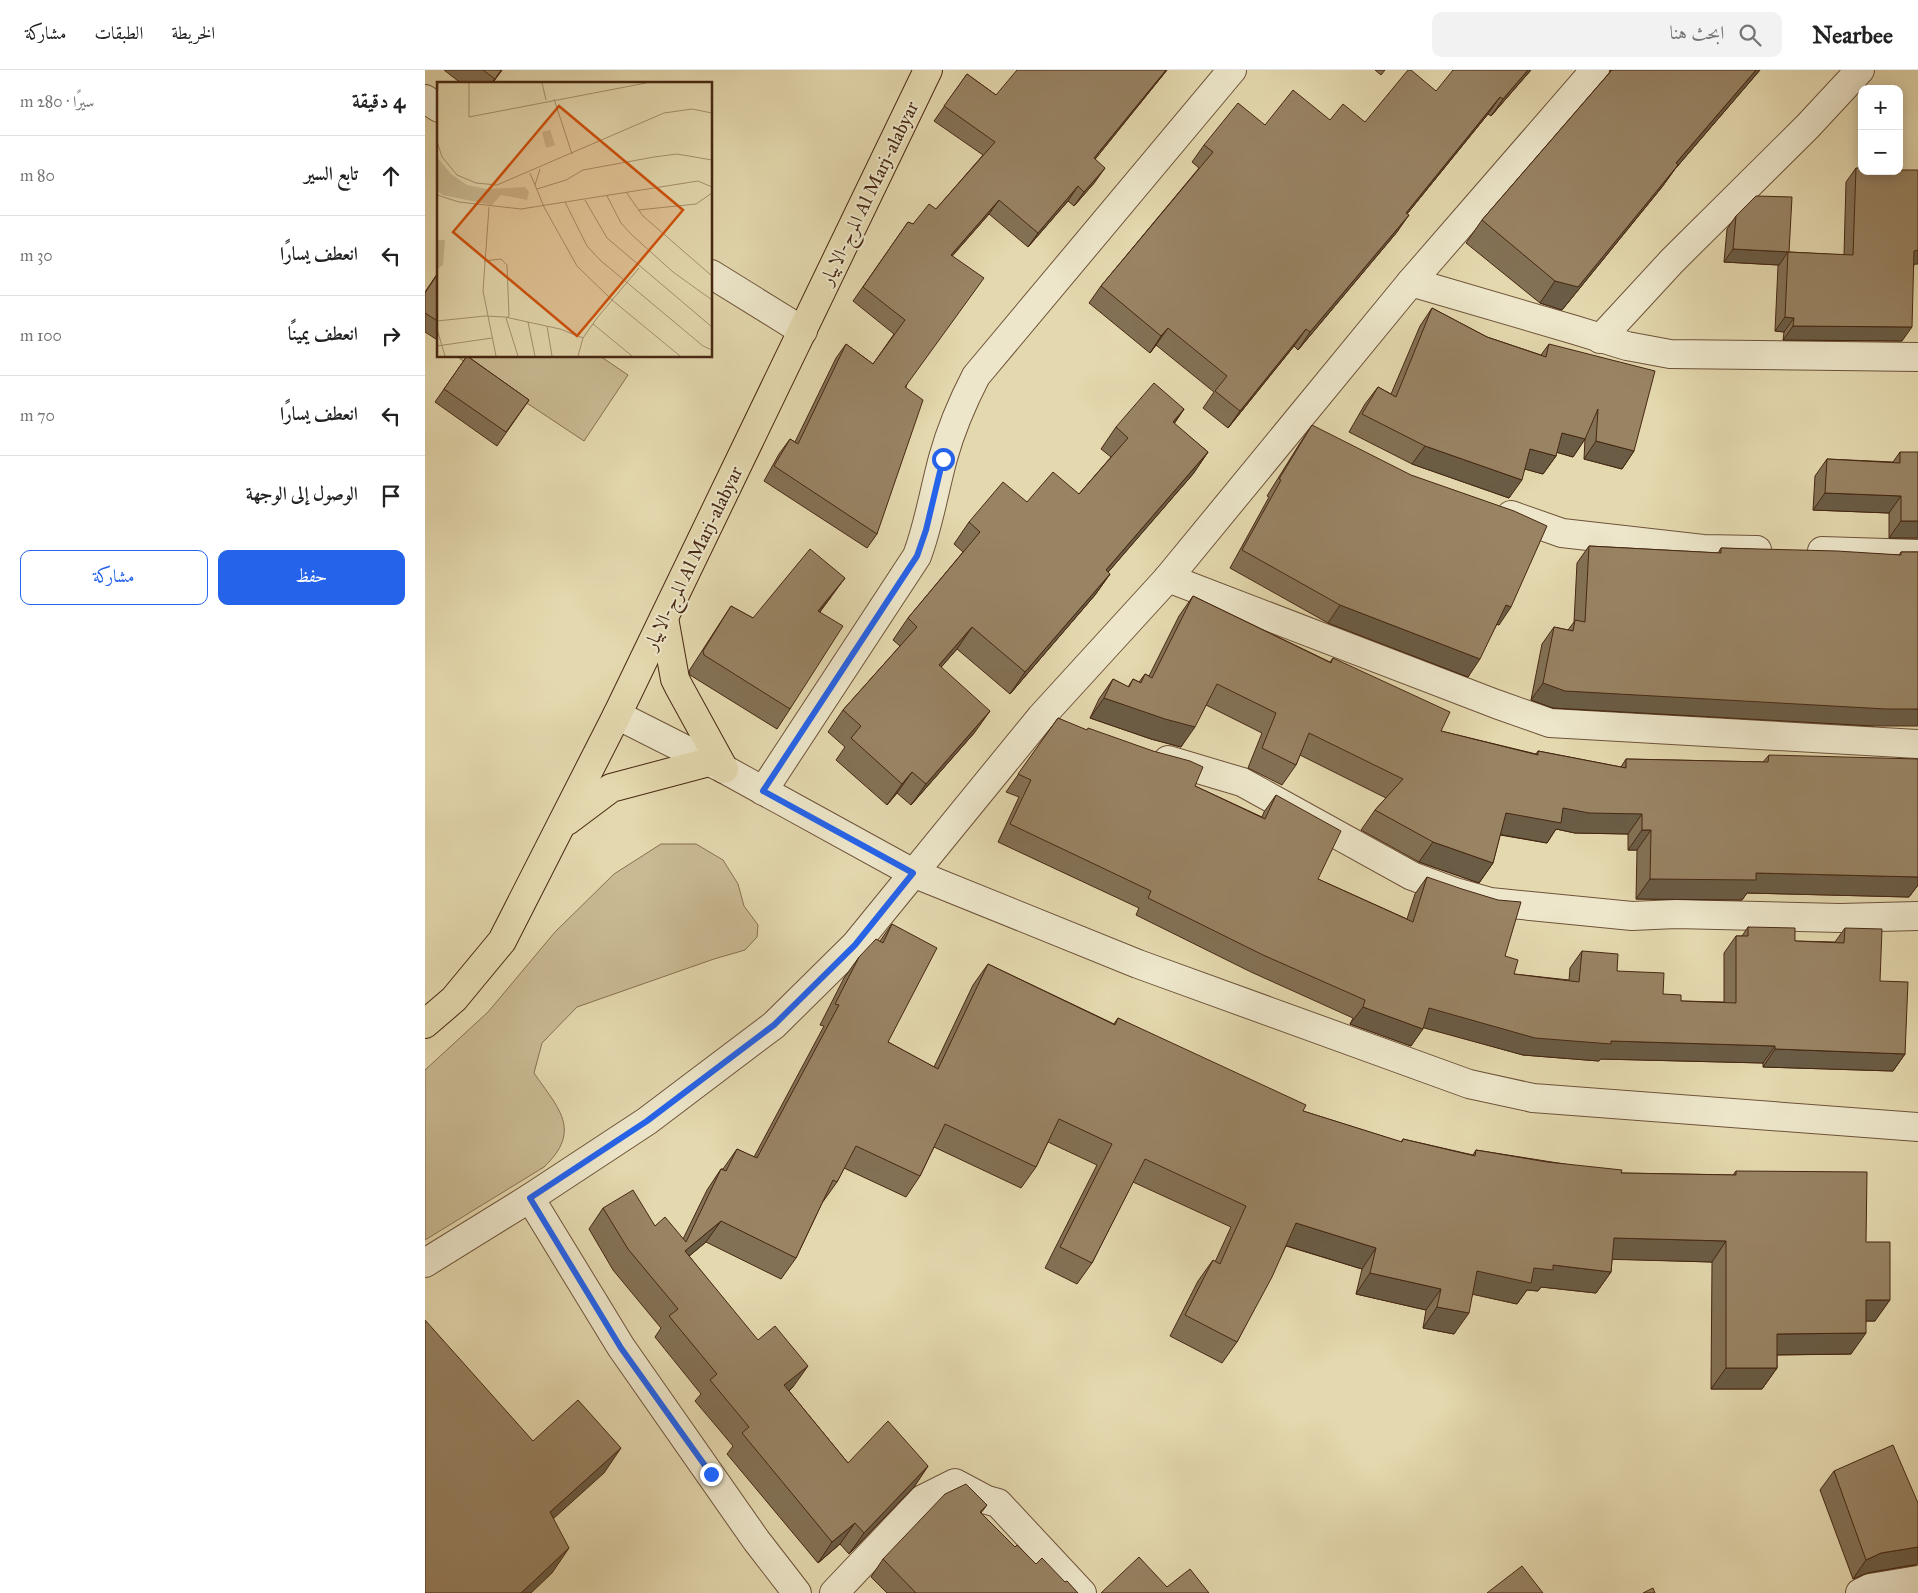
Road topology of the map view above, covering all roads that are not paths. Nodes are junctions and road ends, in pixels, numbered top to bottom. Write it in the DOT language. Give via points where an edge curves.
graph roads {
  1 [pos="928,70"];
  2 [pos="1232,70"];
  3 [pos="1595,70"];
  4 [pos="1860,70"];
  5 [pos="425,99"];
  6 [pos="437,107"];
  7 [pos="713,275"];
  8 [pos="1411,282"];
  9 [pos="803,331"];
  10 [pos="1600,339"];
  11 [pos="1918,357"];
  12 [pos="1296,423"];
  13 [pos="1322,436"];
  14 [pos="1489,507"];
  15 [pos="1918,554"];
  16 [pos="1168,578"];
  17 [pos="664,618"];
  18 [pos="617,715"];
  19 [pos="1041,717"];
  20 [pos="1067,726"];
  21 [pos="1918,744"];
  22 [pos="1146,754"];
  23 [pos="717,766"];
  24 [pos="763,791"];
  25 [pos="560,827"];
  26 [pos="913,873"];
  27 [pos="1918,916"];
  28 [pos="425,1024"];
  29 [pos="1918,1128"];
  30 [pos="530,1198"];
  31 [pos="425,1263"];
  32 [pos="1918,1580"];
  33 [pos="786,1589"];
  34 [pos="834,1593"];
  35 [pos="1082,1593"];
  36 [pos="1860,1593"];
  1 -- 9 [label="main road, المرج-الابيار Al Marj-alabyar"];
  2 -- 24 [label="street" via="976,376 951,431 917,556"];
  3 -- 8 [label="street"];
  4 -- 10 [label="street"];
  5 -- 6 [label="street"];
  7 -- 9 [label="street"];
  8 -- 10 [label="street"];
  8 -- 12 [label="street"];
  9 -- 17 [label="main road, المرج-الابيار Al Marj-alabyar"];
  10 -- 11 [label="street" via="1670,354"];
  12 -- 13 [label="street"];
  12 -- 16 [label="street"];
  14 -- 15 [label="street" via="1562,533 1703,549"];
  16 -- 19 [label="street"];
  16 -- 21 [label="street" via="1550,723"];
  17 -- 18 [label="main road, المرج-الابيار Al Marj-alabyar"];
  17 -- 23 [label="main road" via="679,687"];
  18 -- 23 [label="street"];
  18 -- 25 [label="main road, المرج-الابيار Al Marj-alabyar"];
  19 -- 20 [label="street"];
  19 -- 26 [label="street"];
  22 -- 27 [label="street" via="1242,782 1412,876 1489,902 1632,916"];
  23 -- 24 [label="street"];
  23 -- 25 [label="main road" via="611,788"];
  24 -- 26 [label="street"];
  25 -- 28 [label="main road, المرج-الابيار Al Marj-alabyar" via="502,941 454,999"];
  26 -- 29 [label="street" via="1138,964 1469,1084 1533,1098"];
  26 -- 30 [label="street" via="855,945 774,1025 647,1121"];
  30 -- 31 [label="street"];
  30 -- 33 [label="street" via="621,1348 756,1540"];
  32 -- 36 [label="street" via="1870,1588"];
  34 -- 35 [label="street" via="923,1499 955,1482 998,1503"];
}
